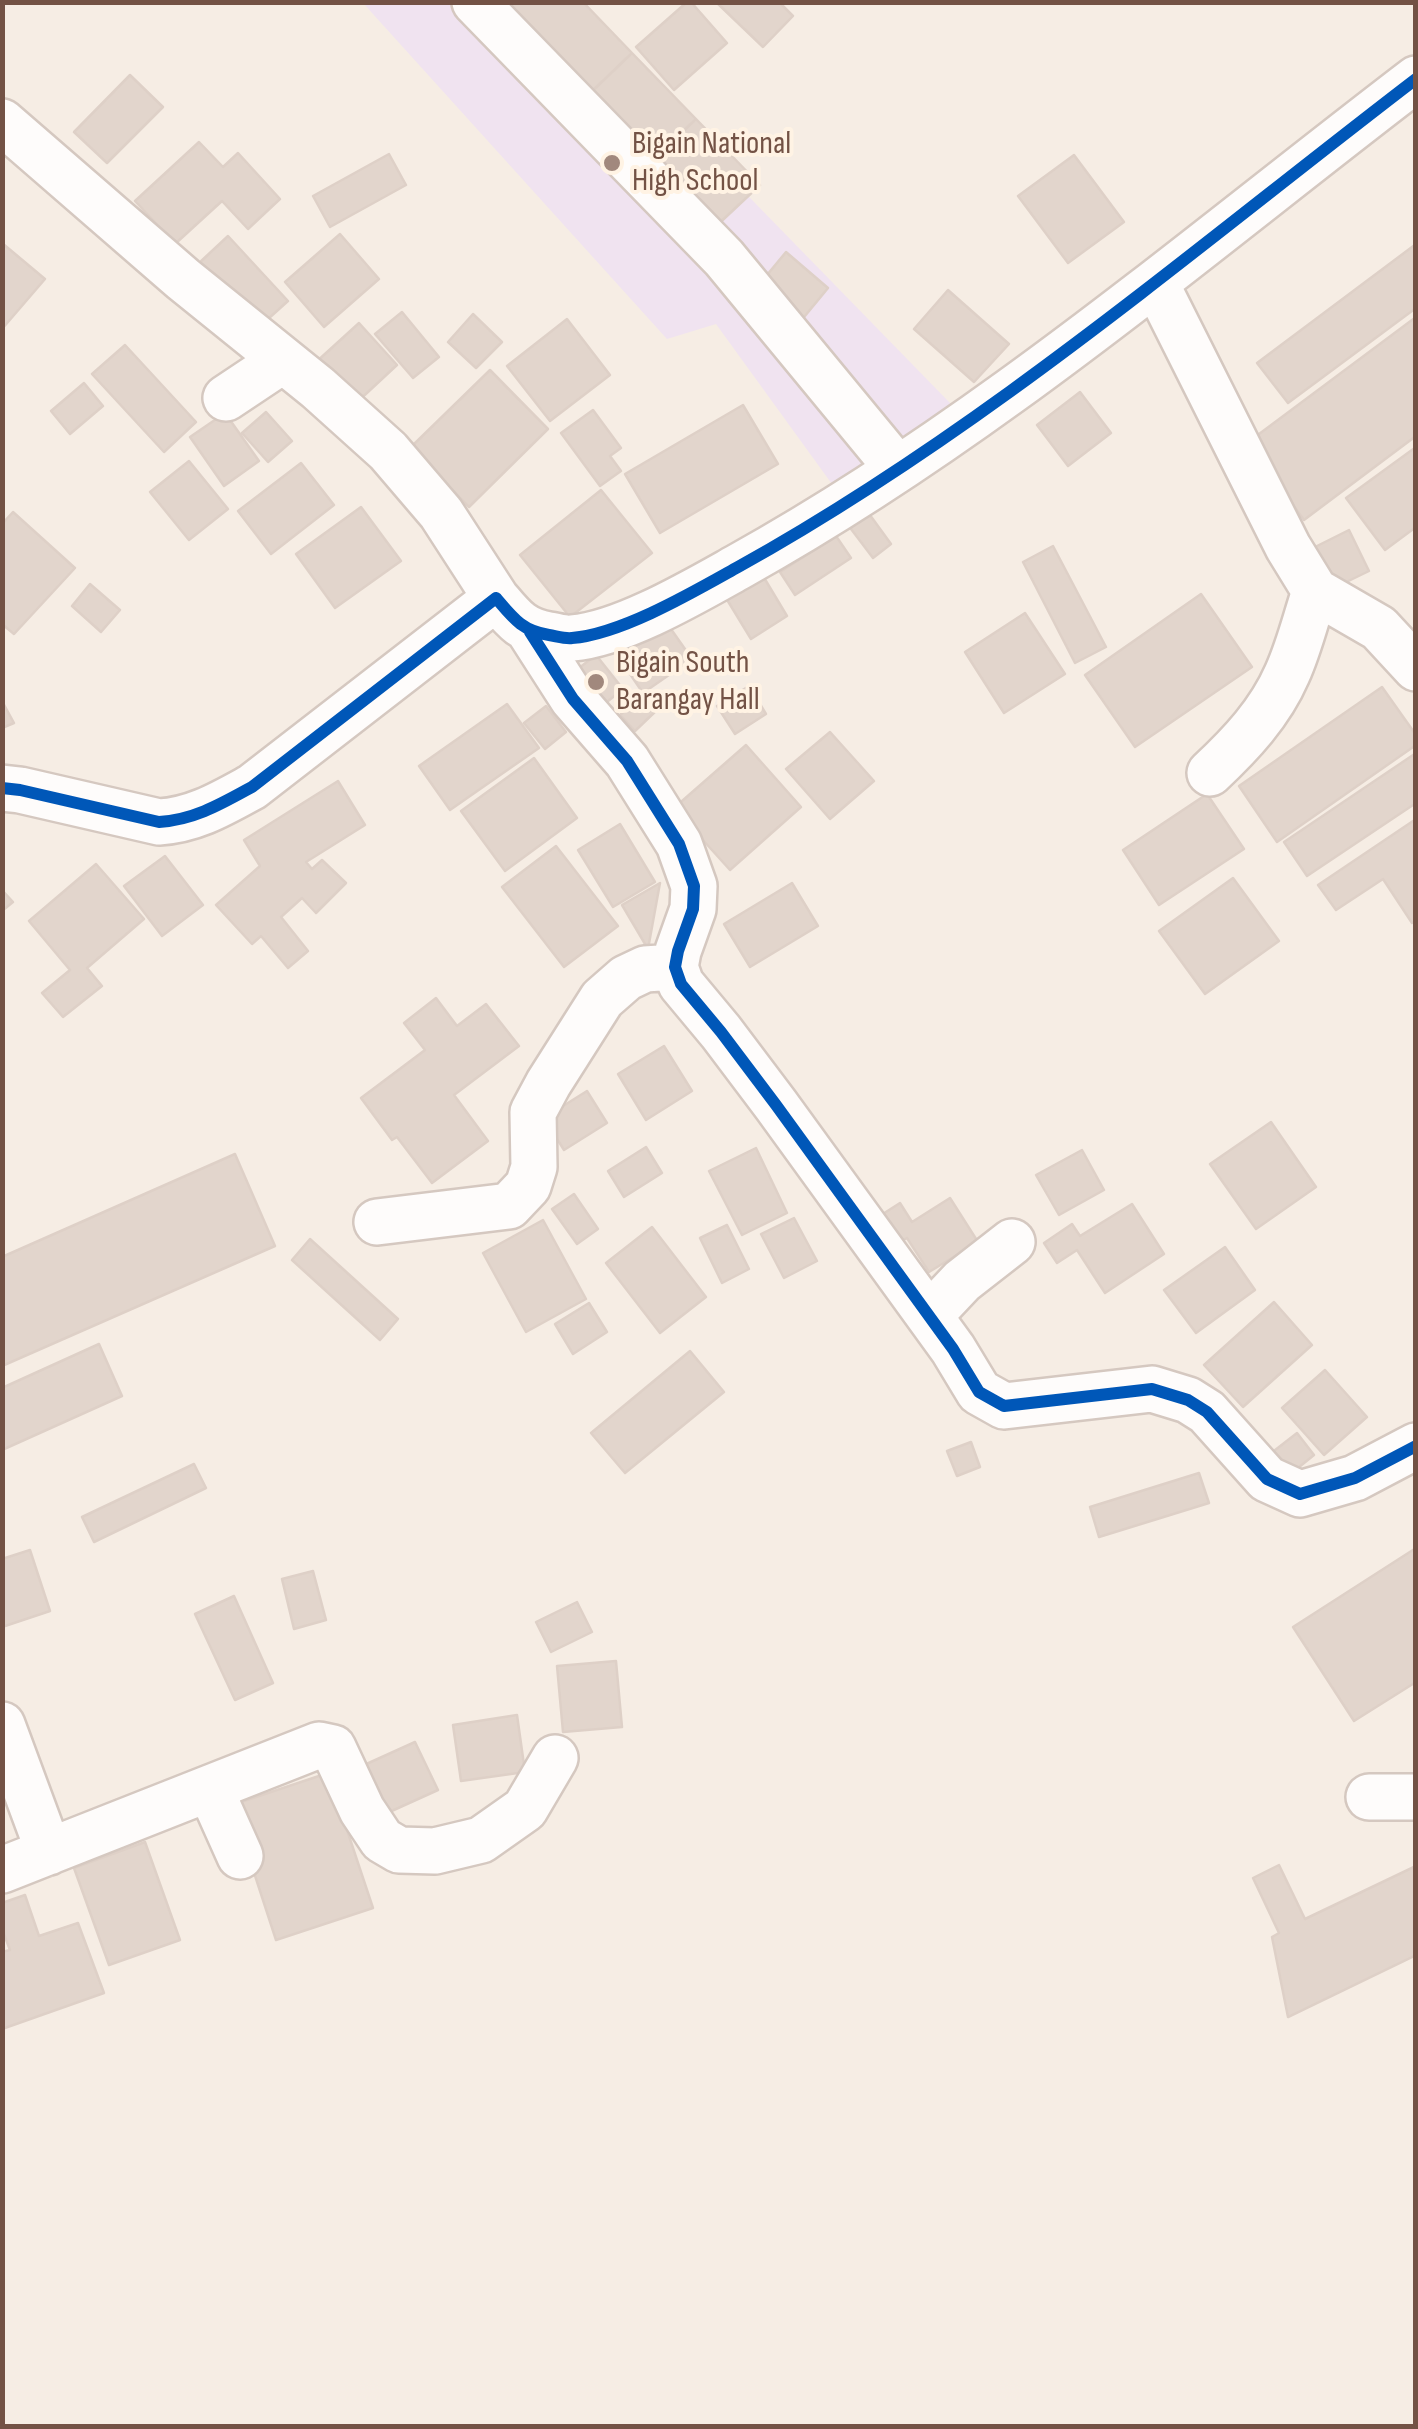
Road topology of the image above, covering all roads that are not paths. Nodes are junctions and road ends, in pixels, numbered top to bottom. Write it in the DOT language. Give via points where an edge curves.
graph roads {
  1 [pos="474,2"];
  2 [pos="1416,79"];
  3 [pos="2,122"];
  4 [pos="1156,284"];
  5 [pos="284,360"];
  6 [pos="226,398"];
  7 [pos="898,469"];
  8 [pos="1315,591"];
  9 [pos="496,598"];
  10 [pos="530,632"];
  11 [pos="1416,668"];
  12 [pos="1210,773"];
  13 [pos="2,788"];
  14 [pos="674,967"];
  15 [pos="377,1222"];
  16 [pos="1012,1242"];
  17 [pos="929,1316"];
  18 [pos="1416,1446"];
  19 [pos="2,1726"];
  20 [pos="555,1758"];
  21 [pos="210,1788"];
  22 [pos="1369,1797"];
  23 [pos="1416,1797"];
  24 [pos="49,1852"];
  25 [pos="240,1856"];
  26 [pos="2,1870"];
  1 -- 7 [label="street" via="724,258"];
  2 -- 4 [label="street"];
  3 -- 5 [label="street"];
  4 -- 7 [label="street"];
  4 -- 8 [label="street"];
  5 -- 6 [label="street"];
  5 -- 9 [label="street" via="388,451 441,514"];
  7 -- 10 [label="street" via="682,598 614,628 570,638"];
  8 -- 11 [label="street" via="1379,628"];
  8 -- 12 [label="street" via="1287,674 1263,717"];
  9 -- 10 [label="street"];
  9 -- 13 [label="street" via="252,787 212,809 159,822"];
  10 -- 14 [label="street" via="573,699 627,761 679,844 694,886"];
  14 -- 15 [label="street" via="646,968 602,1000 534,1112 534,1166 528,1186 509,1206"];
  14 -- 17 [label="street" via="680,984"];
  16 -- 17 [label="street"];
  17 -- 18 [label="street" via="980,1392 1004,1406 1152,1389 1207,1412 1266,1479 1300,1494 1355,1478"];
  19 -- 24 [label="street"];
  20 -- 21 [label="street" via="525,1809 481,1840 434,1851 399,1850 382,1840 332,1748 319,1745"];
  21 -- 24 [label="street"];
  21 -- 25 [label="street"];
  22 -- 23 [label="street"];
  24 -- 26 [label="street"];
}
